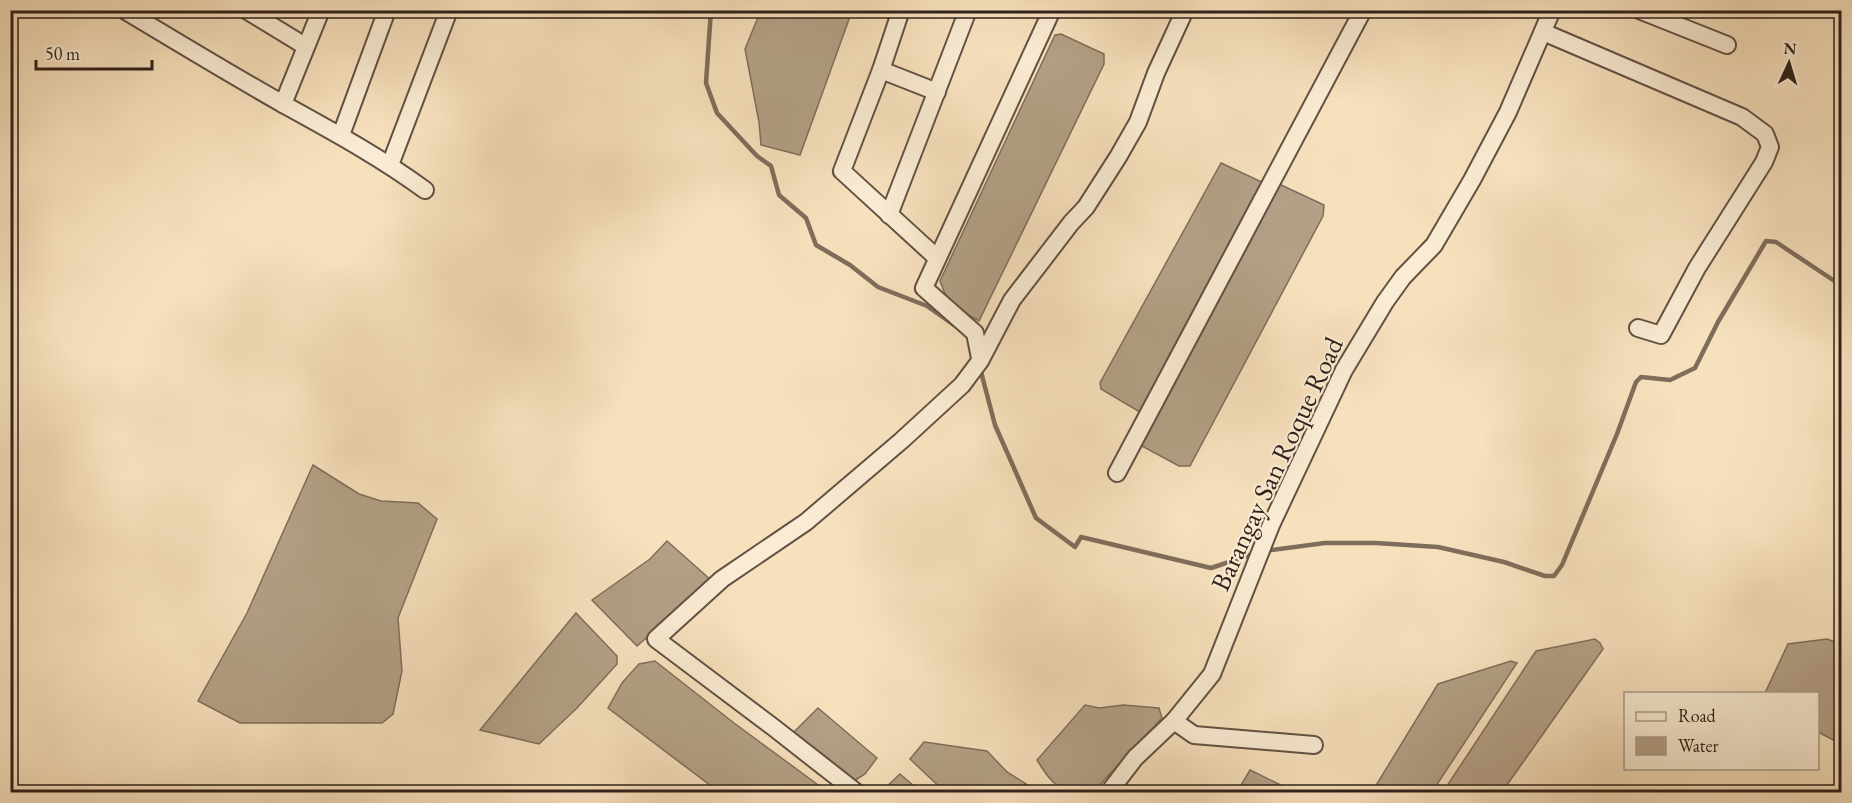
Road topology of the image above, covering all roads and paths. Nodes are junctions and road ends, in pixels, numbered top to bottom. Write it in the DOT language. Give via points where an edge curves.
graph roads {
  1 [pos="124,10"];
  2 [pos="246,10"];
  3 [pos="321,10"];
  4 [pos="387,10"];
  5 [pos="449,10"];
  6 [pos="901,10"];
  7 [pos="968,10"];
  8 [pos="1052,10"];
  9 [pos="1185,10"];
  10 [pos="1363,10"];
  11 [pos="1552,10"];
  12 [pos="1639,10"];
  13 [pos="1543,32"];
  14 [pos="1727,45"];
  15 [pos="305,46"];
  16 [pos="881,70"];
  17 [pos="937,92"];
  18 [pos="283,104"];
  19 [pos="341,135"];
  20 [pos="390,165"];
  21 [pos="425,190"];
  22 [pos="889,215"];
  23 [pos="937,258"];
  24 [pos="1638,328"];
  25 [pos="980,358"];
  26 [pos="1117,473"];
  27 [pos="1174,721"];
  28 [pos="1314,745"];
  29 [pos="856,792"];
  30 [pos="1109,792"];
  1 -- 18 [label="street"];
  2 -- 15 [label="street"];
  3 -- 15 [label="street"];
  4 -- 19 [label="street"];
  5 -- 20 [label="street"];
  6 -- 16 [label="street"];
  7 -- 17 [label="street"];
  8 -- 23 [label="street"];
  9 -- 25 [label="street" via="1138,122 1118,157 1086,207 1012,300"];
  10 -- 26 [label="street"];
  11 -- 13 [label="street, Barangay San Roque Road"];
  12 -- 14 [label="street"];
  13 -- 24 [label="street" via="1742,117 1765,134 1770,147 1661,335"];
  13 -- 27 [label="street, Barangay San Roque Road" via="1508,112 1443,231 1403,277 1344,370 1271,525 1212,674"];
  15 -- 18 [label="street"];
  16 -- 17 [label="street"];
  16 -- 22 [label="street" via="842,171"];
  17 -- 22 [label="street"];
  18 -- 19 [label="street"];
  19 -- 20 [label="street"];
  20 -- 21 [label="street"];
  22 -- 23 [label="street"];
  23 -- 25 [label="street" via="924,288 975,333"];
  25 -- 29 [label="street" via="962,385 901,441 806,522 722,579 656,639"];
  27 -- 28 [label="street" via="1194,735"];
  27 -- 30 [label="street, Barangay San Roque Road" via="1135,758"];
}
